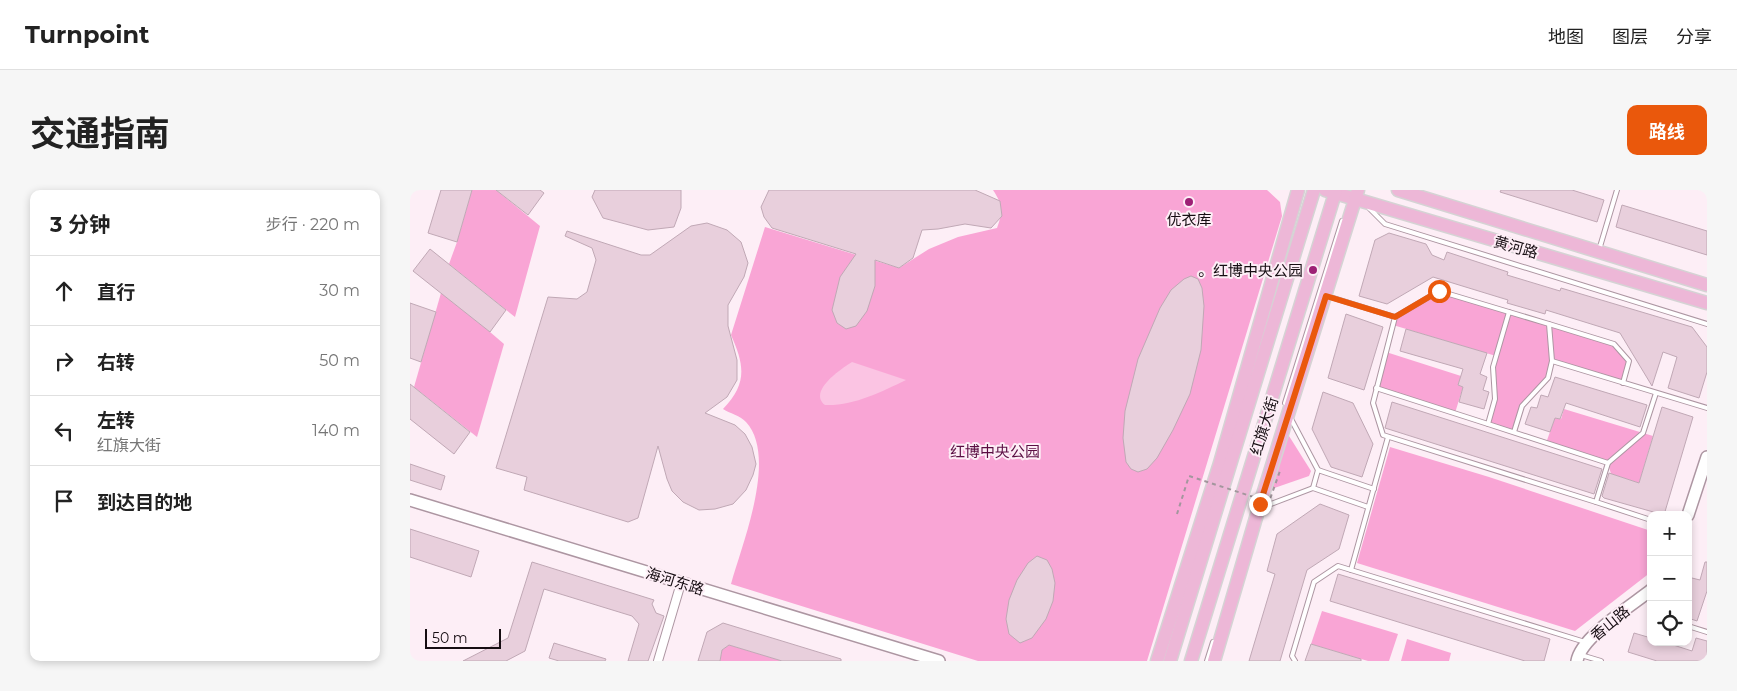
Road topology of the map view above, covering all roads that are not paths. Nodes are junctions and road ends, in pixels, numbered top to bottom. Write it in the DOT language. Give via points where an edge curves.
graph roads {
  1 [pos="1298,190"];
  2 [pos="1314,190"];
  3 [pos="1398,190"];
  4 [pos="1617,190"];
  5 [pos="1332,191"];
  6 [pos="1354,199"];
  7 [pos="1344,215"];
  8 [pos="1598,252"];
  9 [pos="1707,285"];
  10 [pos="1317,293"];
  11 [pos="1707,303"];
  12 [pos="1509,312"];
  13 [pos="1395,317"];
  14 [pos="1549,324"];
  15 [pos="1707,324"];
  16 [pos="1552,360"];
  17 [pos="1623,383"];
  18 [pos="1376,388"];
  19 [pos="1656,393"];
  20 [pos="1707,408"];
  21 [pos="1288,415"];
  22 [pos="1488,424"];
  23 [pos="1514,432"];
  24 [pos="1388,437"];
  25 [pos="1707,457"];
  26 [pos="1267,463"];
  27 [pos="1608,464"];
  28 [pos="1318,470"];
  29 [pos="1312,488"];
  30 [pos="1374,489"];
  31 [pos="410,500"];
  32 [pos="1596,502"];
  33 [pos="1368,507"];
  34 [pos="1256,509"];
  35 [pos="1689,511"];
  36 [pos="1647,519"];
  37 [pos="1241,548"];
  38 [pos="1351,570"];
  39 [pos="681,582"];
  40 [pos="1647,593"];
  41 [pos="1692,627"];
  42 [pos="1707,632"];
  43 [pos="1216,633"];
  44 [pos="1586,642"];
  45 [pos="912,657"];
  46 [pos="1578,658"];
  47 [pos="658,661"];
  48 [pos="939,661"];
  49 [pos="1157,661"];
  50 [pos="1170,661"];
  51 [pos="1191,661"];
  52 [pos="1207,661"];
  53 [pos="1214,661"];
  54 [pos="1295,661"];
  55 [pos="1601,661"];
  1 -- 49 [label="main road" via="1220,463"];
  2 -- 50 [label="main road, 红旗大街"];
  3 -- 8 [label="main road, 黄河路"];
  4 -- 8 [label="lane"];
  5 -- 6 [label="main road, 黄河路"];
  5 -- 10 [label="main road, 红旗大街"];
  6 -- 10 [label="main road, 红旗大街"];
  6 -- 11 [label="main road, 黄河路"];
  6 -- 15 [label="lane" via="1385,224"];
  7 -- 10 [label="lane"];
  8 -- 9 [label="main road, 黄河路"];
  10 -- 13 [label="lane"];
  10 -- 21 [label="main road, 红旗大街"];
  10 -- 51 [label="main road, 红旗大街"];
  12 -- 13 [label="lane" via="1439,291"];
  12 -- 14 [label="lane"];
  12 -- 22 [label="lane" via="1493,367 1495,399"];
  13 -- 18 [label="lane"];
  14 -- 16 [label="lane"];
  14 -- 17 [label="lane" via="1614,344 1628,361"];
  16 -- 17 [label="lane"];
  16 -- 23 [label="lane" via="1548,378 1522,406"];
  17 -- 19 [label="lane"];
  18 -- 22 [label="lane"];
  18 -- 24 [label="lane" via="1372,403 1383,435"];
  19 -- 20 [label="lane"];
  19 -- 27 [label="lane" via="1644,434"];
  21 -- 28 [label="lane"];
  21 -- 34 [label="main road, 红旗大街"];
  22 -- 23 [label="lane"];
  23 -- 27 [label="lane"];
  24 -- 30 [label="lane"];
  24 -- 32 [label="lane"];
  25 -- 35 [label="street"];
  26 -- 34 [label="lane"];
  27 -- 32 [label="lane"];
  28 -- 29 [label="lane"];
  28 -- 30 [label="lane"];
  29 -- 33 [label="lane"];
  29 -- 34 [label="lane"];
  30 -- 33 [label="lane"];
  31 -- 39 [label="street, 海河东路"];
  32 -- 36 [label="lane"];
  33 -- 38 [label="lane"];
  34 -- 37 [label="lane"];
  34 -- 53 [label="main road, 红旗大街"];
  38 -- 44 [label="lane"];
  38 -- 54 [label="lane" via="1338,566 1314,582 1292,656"];
  39 -- 45 [label="street, 海河东路"];
  39 -- 47 [label="street"];
  40 -- 44 [label="street, 香山路"];
  41 -- 42 [label="lane"];
  43 -- 52 [label="lane"];
  44 -- 46 [label="street, 香山路"];
  45 -- 48 [label="street, 海河东路"];
  46 -- 55 [label="lane"];
}
